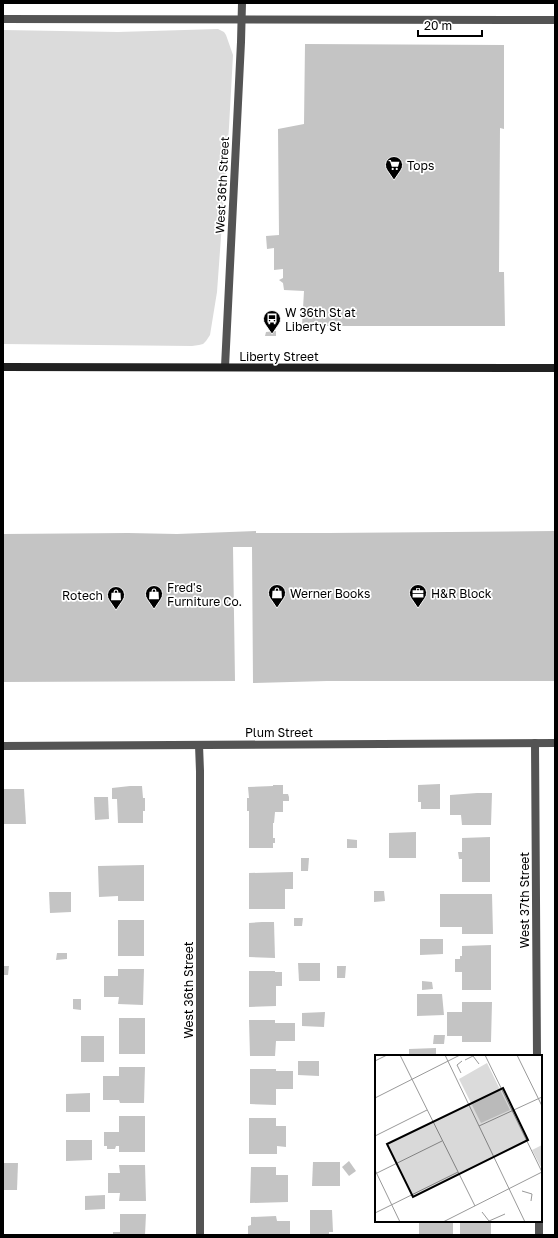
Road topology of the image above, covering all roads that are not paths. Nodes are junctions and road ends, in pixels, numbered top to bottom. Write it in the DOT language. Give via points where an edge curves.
graph roads {
  1 [pos="242,3"];
  2 [pos="3,19"];
  3 [pos="242,19"];
  4 [pos="555,20"];
  5 [pos="3,367"];
  6 [pos="225,368"];
  7 [pos="555,368"];
  8 [pos="535,743"];
  9 [pos="555,743"];
  10 [pos="199,744"];
  11 [pos="3,746"];
  12 [pos="537,1055"];
  13 [pos="538,1222"];
  14 [pos="200,1235"];
  15 [pos="539,1235"];
  1 -- 3 [label="street, West 36th Street"];
  2 -- 3 [label="street"];
  3 -- 4 [label="street"];
  3 -- 6 [label="street, West 36th Street"];
  5 -- 6 [label="street, Liberty Street"];
  6 -- 7 [label="street, Liberty Street"];
  8 -- 9 [label="street, Plum Street"];
  8 -- 10 [label="street, Plum Street"];
  8 -- 12 [label="street, West 37th Street"];
  10 -- 11 [label="street, Plum Street"];
  10 -- 14 [label="street, West 36th Street"];
  13 -- 15 [label="street"];
}
